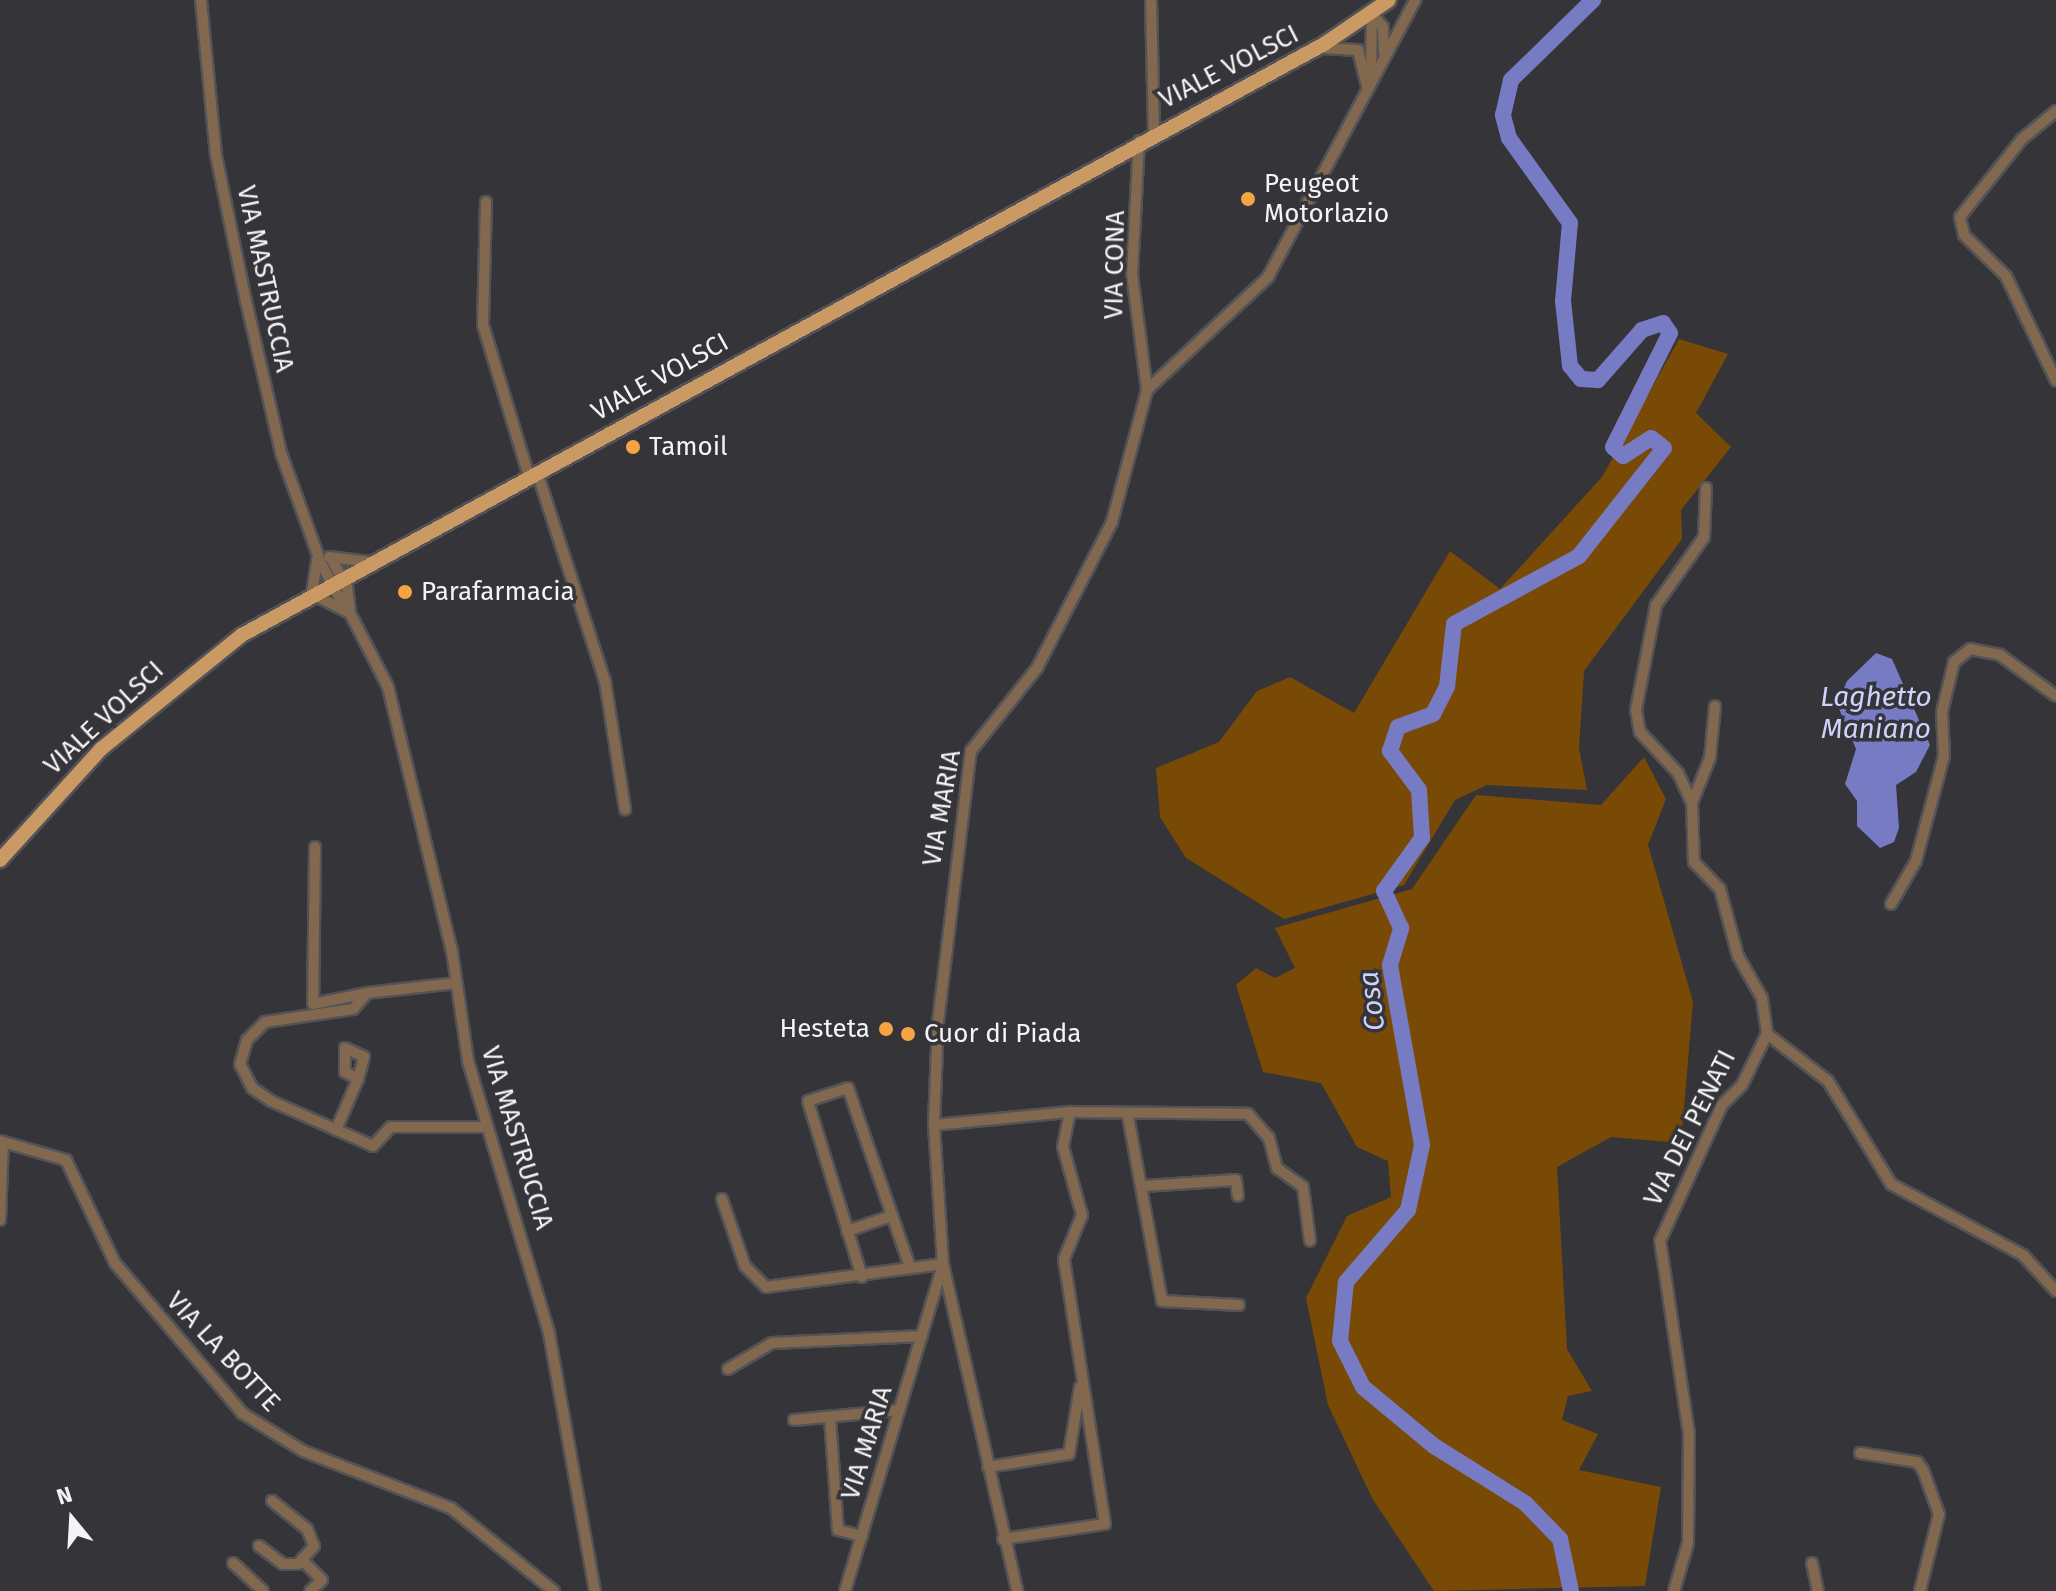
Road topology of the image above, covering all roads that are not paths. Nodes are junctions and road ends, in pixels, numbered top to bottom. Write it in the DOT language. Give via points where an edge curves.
graph roads {
  1 [pos="201,0"];
  2 [pos="1151,0"];
  3 [pos="1389,0"];
  4 [pos="1415,0"];
  5 [pos="1372,14"];
  6 [pos="1316,49"];
  7 [pos="1380,65"];
  8 [pos="1367,92"];
  9 [pos="2056,111"];
  10 [pos="1154,133"];
  11 [pos="1139,141"];
  12 [pos="486,202"];
  13 [pos="2056,381"];
  14 [pos="1147,390"];
  15 [pos="533,474"];
  16 [pos="1706,488"];
  17 [pos="325,559"];
  18 [pos="369,562"];
  19 [pos="337,580"];
  20 [pos="312,594"];
  21 [pos="348,606"];
  22 [pos="2056,696"];
  23 [pos="1715,706"];
  24 [pos="1692,803"];
  25 [pos="625,809"];
  26 [pos="315,847"];
  27 [pos="0,860"];
  28 [pos="1891,904"];
  29 [pos="456,983"];
  30 [pos="367,993"];
  31 [pos="1767,1034"];
  32 [pos="358,1079"];
  33 [pos="1070,1112"];
  34 [pos="1128,1116"];
  35 [pos="934,1125"];
  36 [pos="486,1127"];
  37 [pos="336,1130"];
  38 [pos="1,1142"];
  39 [pos="1144,1186"];
  40 [pos="1238,1196"];
  41 [pos="722,1199"];
  42 [pos="891,1216"];
  43 [pos="0,1220"];
  44 [pos="847,1231"];
  45 [pos="1310,1241"];
  46 [pos="943,1264"];
  47 [pos="910,1267"];
  48 [pos="862,1277"];
  49 [pos="2056,1291"];
  50 [pos="1239,1305"];
  51 [pos="922,1336"];
  52 [pos="728,1369"];
  53 [pos="1082,1377"];
  54 [pos="900,1410"];
  55 [pos="830,1417"];
  56 [pos="794,1420"];
  57 [pos="1860,1453"];
  58 [pos="988,1467"];
  59 [pos="272,1501"];
  60 [pos="862,1536"];
  61 [pos="1003,1539"];
  62 [pos="259,1546"];
  63 [pos="302,1560"];
  64 [pos="233,1563"];
  65 [pos="1812,1563"];
  66 [pos="263,1591"];
  67 [pos="310,1591"];
  68 [pos="554,1591"];
  69 [pos="595,1591"];
  70 [pos="845,1591"];
  71 [pos="1017,1591"];
  72 [pos="1674,1591"];
  73 [pos="1818,1591"];
  74 [pos="1920,1591"];
  1 -- 17 [label="street, VIA MASTRUCCIA" via="216,155 246,301 281,453"];
  2 -- 10 [label="street"];
  3 -- 5 [label="main road, VIALE VOLSCI"];
  4 -- 7 [label="street"];
  5 -- 6 [label="main road, VIALE VOLSCI"];
  5 -- 7 [label="street" via="1386,37"];
  5 -- 8 [label="street"];
  6 -- 8 [label="street" via="1358,50"];
  6 -- 10 [label="main road, VIALE VOLSCI"];
  7 -- 8 [label="street"];
  8 -- 14 [label="street" via="1268,277"];
  9 -- 13 [label="street" via="2022,139 1960,217 1964,235 2006,276"];
  10 -- 11 [label="main road, VIALE VOLSCI"];
  11 -- 14 [label="street, VIA CONA" via="1132,274"];
  11 -- 15 [label="main road, VIALE VOLSCI"];
  12 -- 15 [label="street" via="483,325"];
  14 -- 35 [label="street, VIA MARIA" via="1112,522 1037,668 971,751 943,964"];
  15 -- 18 [label="main road, VIALE VOLSCI"];
  15 -- 25 [label="street" via="605,681"];
  16 -- 24 [label="street" via="1704,537 1656,605 1636,710 1640,732 1678,773"];
  17 -- 18 [label="street"];
  17 -- 19 [label="street, VIA MASTRUCCIA"];
  17 -- 20 [label="street"];
  18 -- 19 [label="main road, VIALE VOLSCI"];
  18 -- 21 [label="street"];
  19 -- 20 [label="main road, VIALE VOLSCI"];
  19 -- 21 [label="street, VIA MASTRUCCIA"];
  20 -- 21 [label="street"];
  20 -- 27 [label="main road, VIALE VOLSCI" via="159,695"];
  21 -- 29 [label="street, VIA MASTRUCCIA" via="388,687"];
  22 -- 28 [label="street" via="1985,650 1970,649 1954,662 1942,712 1944,756 1916,861"];
  23 -- 24 [label="street" via="1710,758"];
  24 -- 31 [label="street" via="1694,862 1720,889 1738,956 1762,998"];
  26 -- 30 [label="street" via="313,1004"];
  29 -- 30 [label="street"];
  29 -- 36 [label="street, VIA MASTRUCCIA"];
  30 -- 37 [label="street" via="353,1009 265,1022 247,1040 240,1064 252,1088"];
  31 -- 49 [label="street, VIA DEI PENATI" via="1828,1081 1891,1184 2023,1255"];
  31 -- 72 [label="street, VIA DEI PENATI" via="1742,1085 1722,1105 1660,1241 1689,1434 1688,1543"];
  32 -- 37 [label="street"];
  33 -- 34 [label="street"];
  33 -- 35 [label="street"];
  33 -- 53 [label="street" via="1063,1147 1082,1215 1064,1259"];
  34 -- 39 [label="street"];
  34 -- 45 [label="street" via="1248,1114 1269,1138 1277,1168 1303,1187"];
  35 -- 46 [label="street, VIA MARIA"];
  36 -- 37 [label="street" via="391,1127 373,1146"];
  36 -- 69 [label="street, VIA MASTRUCCIA" via="549,1333 578,1528"];
  38 -- 43 [label="street"];
  38 -- 68 [label="street, VIA LA BOTTE" via="66,1160 115,1263 242,1413 303,1451 451,1508"];
  39 -- 40 [label="street" via="1236,1180"];
  39 -- 50 [label="street" via="1162,1301"];
  41 -- 48 [label="street" via="758,1284"];
  42 -- 44 [label="street"];
  42 -- 44 [label="street" via="848,1088 808,1101"];
  42 -- 47 [label="street"];
  44 -- 48 [label="street"];
  46 -- 47 [label="street"];
  46 -- 51 [label="street, VIA MARIA"];
  46 -- 58 [label="street"];
  47 -- 48 [label="street"];
  51 -- 52 [label="street" via="772,1343"];
  51 -- 54 [label="street, VIA MARIA"];
  53 -- 58 [label="street" via="1069,1454"];
  53 -- 61 [label="street" via="1105,1524"];
  54 -- 55 [label="street"];
  54 -- 60 [label="street, VIA MARIA"];
  55 -- 56 [label="street"];
  55 -- 60 [label="street" via="838,1530"];
  57 -- 74 [label="street" via="1917,1462 1923,1470 1939,1514"];
  58 -- 61 [label="street"];
  59 -- 63 [label="street" via="315,1538"];
  60 -- 70 [label="street, VIA MARIA"];
  61 -- 71 [label="street"];
  62 -- 63 [label="street" via="283,1564"];
  63 -- 67 [label="street" via="322,1580"];
  64 -- 66 [label="street"];
  65 -- 73 [label="street"];
}
